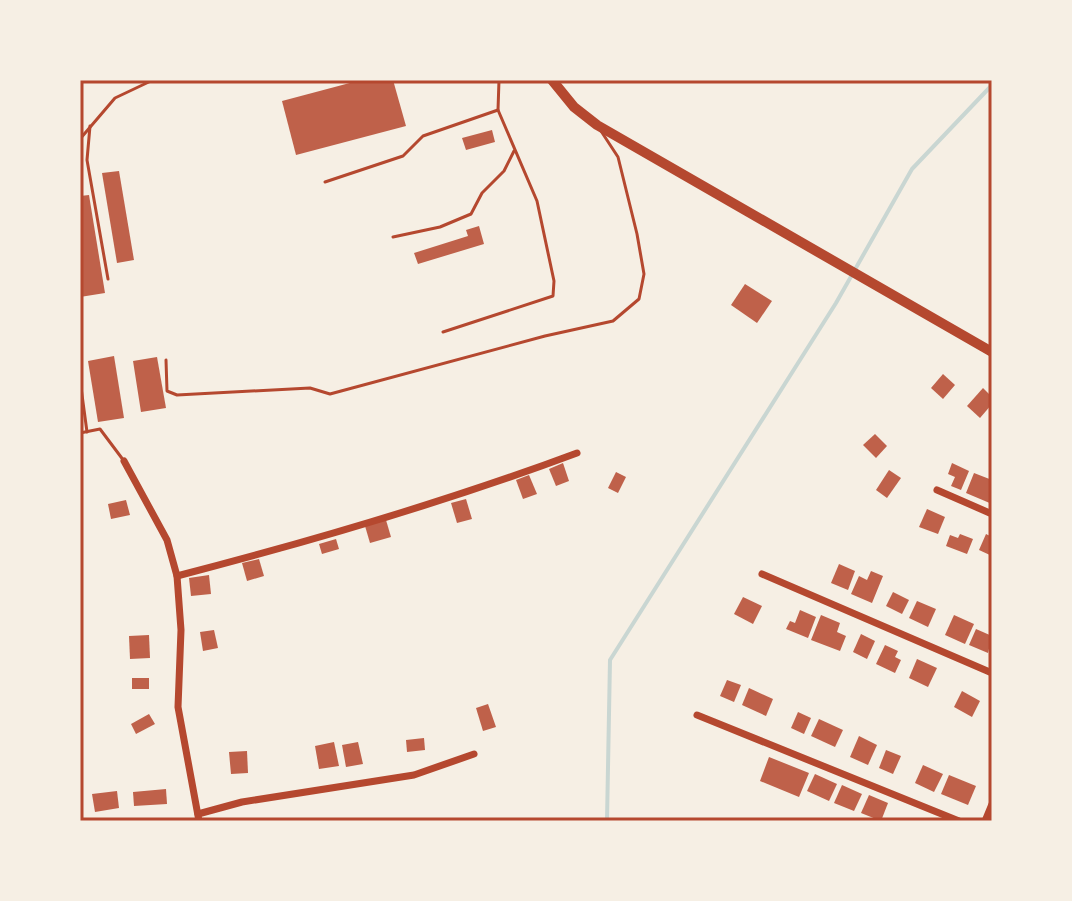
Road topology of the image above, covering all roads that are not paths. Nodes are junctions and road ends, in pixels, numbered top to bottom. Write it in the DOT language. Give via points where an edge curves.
graph roads {
  1 [pos="153,80"];
  2 [pos="499,80"];
  3 [pos="552,80"];
  4 [pos="498,110"];
  5 [pos="597,125"];
  6 [pos="90,126"];
  7 [pos="80,139"];
  8 [pos="514,151"];
  9 [pos="325,182"];
  10 [pos="393,237"];
  11 [pos="108,279"];
  12 [pos="443,332"];
  13 [pos="992,352"];
  14 [pos="166,360"];
  15 [pos="80,380"];
  16 [pos="87,432"];
  17 [pos="80,433"];
  18 [pos="577,453"];
  19 [pos="124,461"];
  20 [pos="937,490"];
  21 [pos="992,514"];
  22 [pos="762,574"];
  23 [pos="177,576"];
  24 [pos="992,673"];
  25 [pos="697,715"];
  26 [pos="474,754"];
  27 [pos="992,804"];
  28 [pos="198,817"];
  29 [pos="959,821"];
  30 [pos="985,821"];
  1 -- 6 [label="lane" via="115,98"];
  2 -- 4 [label="lane"];
  3 -- 5 [label="main road"];
  4 -- 8 [label="lane"];
  4 -- 9 [label="lane" via="423,136 403,156"];
  5 -- 13 [label="main road"];
  5 -- 14 [label="lane" via="618,157 644,274 639,299 613,321 330,394 310,388 177,395 167,391"];
  6 -- 7 [label="lane"];
  6 -- 11 [label="lane" via="87,160"];
  8 -- 10 [label="lane" via="471,214"];
  8 -- 12 [label="lane" via="537,201 553,296"];
  15 -- 16 [label="lane"];
  16 -- 17 [label="lane"];
  16 -- 19 [label="lane" via="100,429"];
  18 -- 23 [label="street" via="301,543"];
  19 -- 23 [label="street" via="167,540"];
  20 -- 21 [label="street"];
  22 -- 24 [label="street"];
  23 -- 28 [label="street" via="178,707"];
  25 -- 29 [label="street"];
  26 -- 28 [label="street" via="414,775 242,802"];
  27 -- 30 [label="street"];
}
